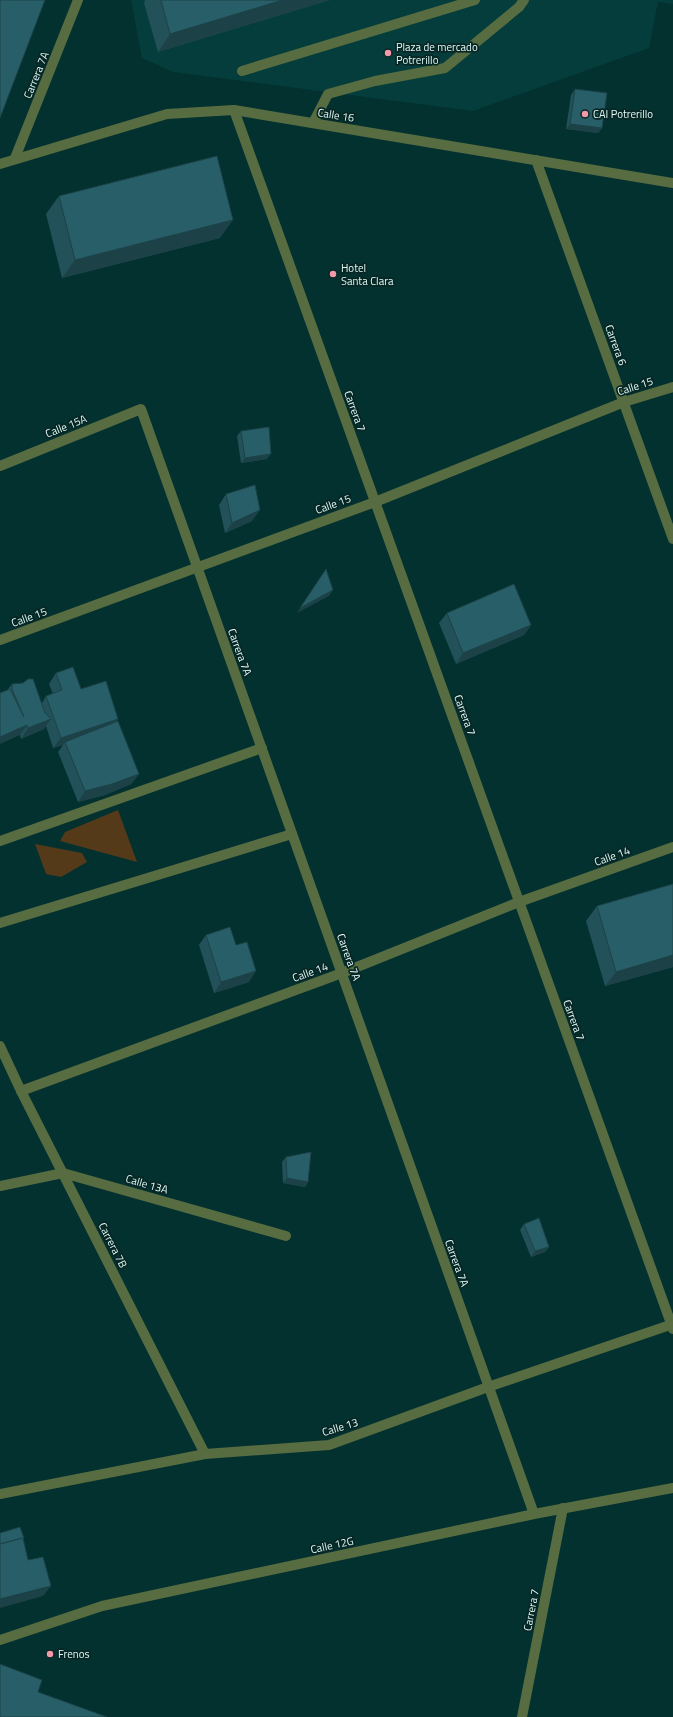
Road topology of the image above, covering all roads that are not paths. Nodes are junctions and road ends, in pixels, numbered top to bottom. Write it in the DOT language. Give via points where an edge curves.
graph roads {
  1 [pos="78,0"];
  2 [pos="475,0"];
  3 [pos="524,0"];
  4 [pos="242,71"];
  5 [pos="234,110"];
  6 [pos="313,123"];
  7 [pos="15,158"];
  8 [pos="536,160"];
  9 [pos="0,164"];
  10 [pos="673,183"];
  11 [pos="673,387"];
  12 [pos="624,402"];
  13 [pos="141,409"];
  14 [pos="0,466"];
  15 [pos="375,502"];
  16 [pos="673,539"];
  17 [pos="197,567"];
  18 [pos="0,640"];
  19 [pos="262,748"];
  20 [pos="292,834"];
  21 [pos="0,841"];
  22 [pos="673,847"];
  23 [pos="519,902"];
  24 [pos="0,923"];
  25 [pos="342,973"];
  26 [pos="0,1046"];
  27 [pos="20,1092"];
  28 [pos="63,1173"];
  29 [pos="0,1186"];
  30 [pos="286,1236"];
  31 [pos="672,1326"];
  32 [pos="488,1387"];
  33 [pos="205,1454"];
  34 [pos="673,1488"];
  35 [pos="0,1494"];
  36 [pos="563,1508"];
  37 [pos="534,1514"];
  38 [pos="0,1640"];
  39 [pos="522,1717"];
  1 -- 7 [label="street, Carrera 7A"];
  2 -- 4 [label="street"];
  3 -- 6 [label="street" via="519,7 445,68 375,81 328,94"];
  5 -- 6 [label="street, Calle 16"];
  5 -- 7 [label="street, Calle 16" via="166,114"];
  5 -- 15 [label="street, Carrera 7"];
  6 -- 8 [label="street, Calle 16"];
  7 -- 9 [label="street, Calle 16"];
  8 -- 10 [label="street, Calle 16"];
  8 -- 12 [label="street, Carrera 6"];
  11 -- 12 [label="street, Calle 15"];
  12 -- 15 [label="street, Calle 15"];
  12 -- 16 [label="street, Carrera 6"];
  13 -- 14 [label="street, Calle 15A"];
  13 -- 17 [label="street, Carrera 7A"];
  15 -- 17 [label="street, Calle 15"];
  15 -- 23 [label="street, Carrera 7"];
  17 -- 18 [label="street, Calle 15"];
  17 -- 19 [label="street, Carrera 7A"];
  19 -- 20 [label="street, Carrera 7A"];
  19 -- 21 [label="street"];
  20 -- 24 [label="street"];
  20 -- 25 [label="street, Carrera 7A"];
  22 -- 23 [label="street, Calle 14"];
  23 -- 25 [label="street, Calle 14"];
  23 -- 31 [label="street, Carrera 7"];
  25 -- 27 [label="street, Calle 14"];
  25 -- 32 [label="street, Carrera 7A"];
  26 -- 27 [label="street, Carrera 7B"];
  27 -- 28 [label="street, Carrera 7B"];
  28 -- 29 [label="street, Calle 13A"];
  28 -- 30 [label="street, Calle 13A"];
  28 -- 33 [label="street, Carrera 7B"];
  31 -- 32 [label="street, Calle 13"];
  32 -- 33 [label="street, Calle 13" via="329,1445"];
  32 -- 37 [label="street, Carrera 7A"];
  33 -- 35 [label="street, Calle 13"];
  34 -- 36 [label="street, Calle 12G"];
  36 -- 37 [label="street, Calle 12G"];
  36 -- 39 [label="street, Carrera 7"];
  37 -- 38 [label="street, Calle 12G" via="102,1606"];
}
